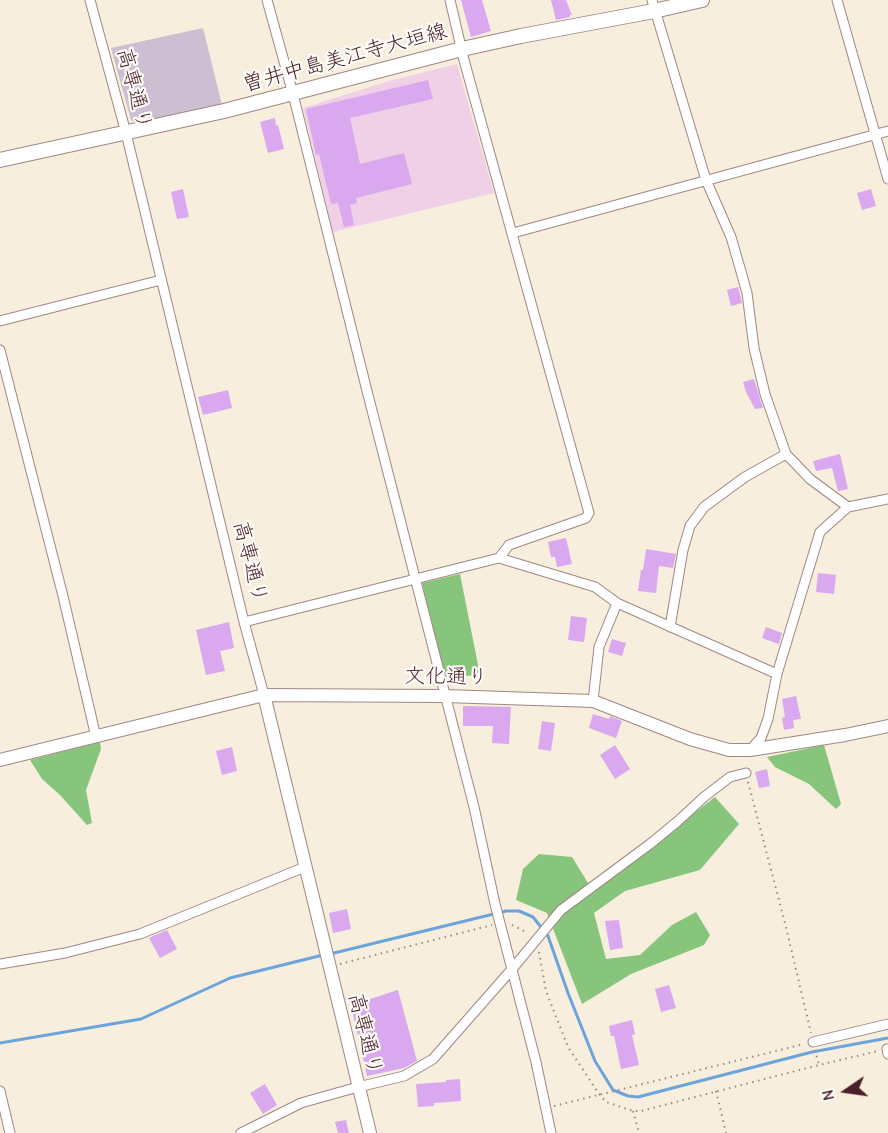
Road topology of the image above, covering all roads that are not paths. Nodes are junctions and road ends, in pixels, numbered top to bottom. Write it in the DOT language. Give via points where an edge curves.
graph roads {
  1 [pos="90,0"];
  2 [pos="267,0"];
  3 [pos="450,0"];
  4 [pos="702,0"];
  5 [pos="837,0"];
  6 [pos="653,5"];
  7 [pos="462,49"];
  8 [pos="293,94"];
  9 [pos="888,131"];
  10 [pos="126,133"];
  11 [pos="875,134"];
  12 [pos="0,160"];
  13 [pos="888,179"];
  14 [pos="706,180"];
  15 [pos="513,234"];
  16 [pos="161,280"];
  17 [pos="0,321"];
  18 [pos="0,350"];
  19 [pos="786,454"];
  20 [pos="888,499"];
  21 [pos="848,507"];
  22 [pos="500,558"];
  23 [pos="416,579"];
  24 [pos="617,603"];
  25 [pos="244,622"];
  26 [pos="670,627"];
  27 [pos="777,674"];
  28 [pos="264,695"];
  29 [pos="445,696"];
  30 [pos="593,701"];
  31 [pos="888,726"];
  32 [pos="96,737"];
  33 [pos="750,750"];
  34 [pos="0,760"];
  35 [pos="746,773"];
  36 [pos="305,867"];
  37 [pos="0,964"];
  38 [pos="513,968"];
  39 [pos="888,1024"];
  40 [pos="813,1042"];
  41 [pos="358,1087"];
  42 [pos="0,1091"];
  43 [pos="10,1133"];
  44 [pos="242,1133"];
  45 [pos="370,1133"];
  46 [pos="551,1133"];
  1 -- 10 [label="street, 高専通り"];
  2 -- 8 [label="street"];
  3 -- 7 [label="street"];
  4 -- 6 [label="main road, 曽井中島美江寺大垣線"];
  5 -- 11 [label="street"];
  6 -- 7 [label="main road, 曽井中島美江寺大垣線"];
  6 -- 14 [label="street"];
  7 -- 8 [label="main road, 曽井中島美江寺大垣線"];
  7 -- 15 [label="street"];
  8 -- 10 [label="main road, 曽井中島美江寺大垣線"];
  8 -- 23 [label="street"];
  9 -- 11 [label="street"];
  10 -- 12 [label="main road, 曽井中島美江寺大垣線"];
  10 -- 16 [label="street, 高専通り"];
  11 -- 13 [label="street"];
  11 -- 14 [label="street"];
  14 -- 15 [label="street"];
  14 -- 19 [label="street" via="731,237 747,293 765,394"];
  15 -- 22 [label="street" via="589,513 586,518 509,545"];
  16 -- 17 [label="street"];
  16 -- 25 [label="street, 高専通り"];
  18 -- 32 [label="street"];
  19 -- 21 [label="street" via="810,479"];
  19 -- 26 [label="street" via="704,507 690,526"];
  20 -- 21 [label="street"];
  21 -- 27 [label="street" via="820,532"];
  22 -- 23 [label="street"];
  22 -- 24 [label="street" via="595,587"];
  23 -- 25 [label="street"];
  23 -- 29 [label="street"];
  24 -- 26 [label="street"];
  24 -- 30 [label="street" via="599,647"];
  25 -- 28 [label="street, 高専通り"];
  26 -- 27 [label="street"];
  27 -- 33 [label="street" via="768,719 761,738"];
  28 -- 29 [label="street, 文化通り"];
  28 -- 32 [label="street, 文化通り"];
  28 -- 36 [label="street, 高専通り"];
  29 -- 30 [label="street, 文化通り"];
  29 -- 38 [label="street"];
  30 -- 33 [label="street, 文化通り" via="690,739 729,750"];
  31 -- 33 [label="street, 文化通り"];
  32 -- 34 [label="street, 文化通り"];
  35 -- 38 [label="street" via="730,777 704,796 678,821 561,910"];
  36 -- 37 [label="street" via="140,934"];
  36 -- 41 [label="street, 高専通り"];
  38 -- 41 [label="street" via="433,1059 404,1076"];
  38 -- 46 [label="street"];
  39 -- 40 [label="street"];
  41 -- 44 [label="street" via="301,1103"];
  41 -- 45 [label="street, 高専通り"];
  42 -- 43 [label="street"];
}
